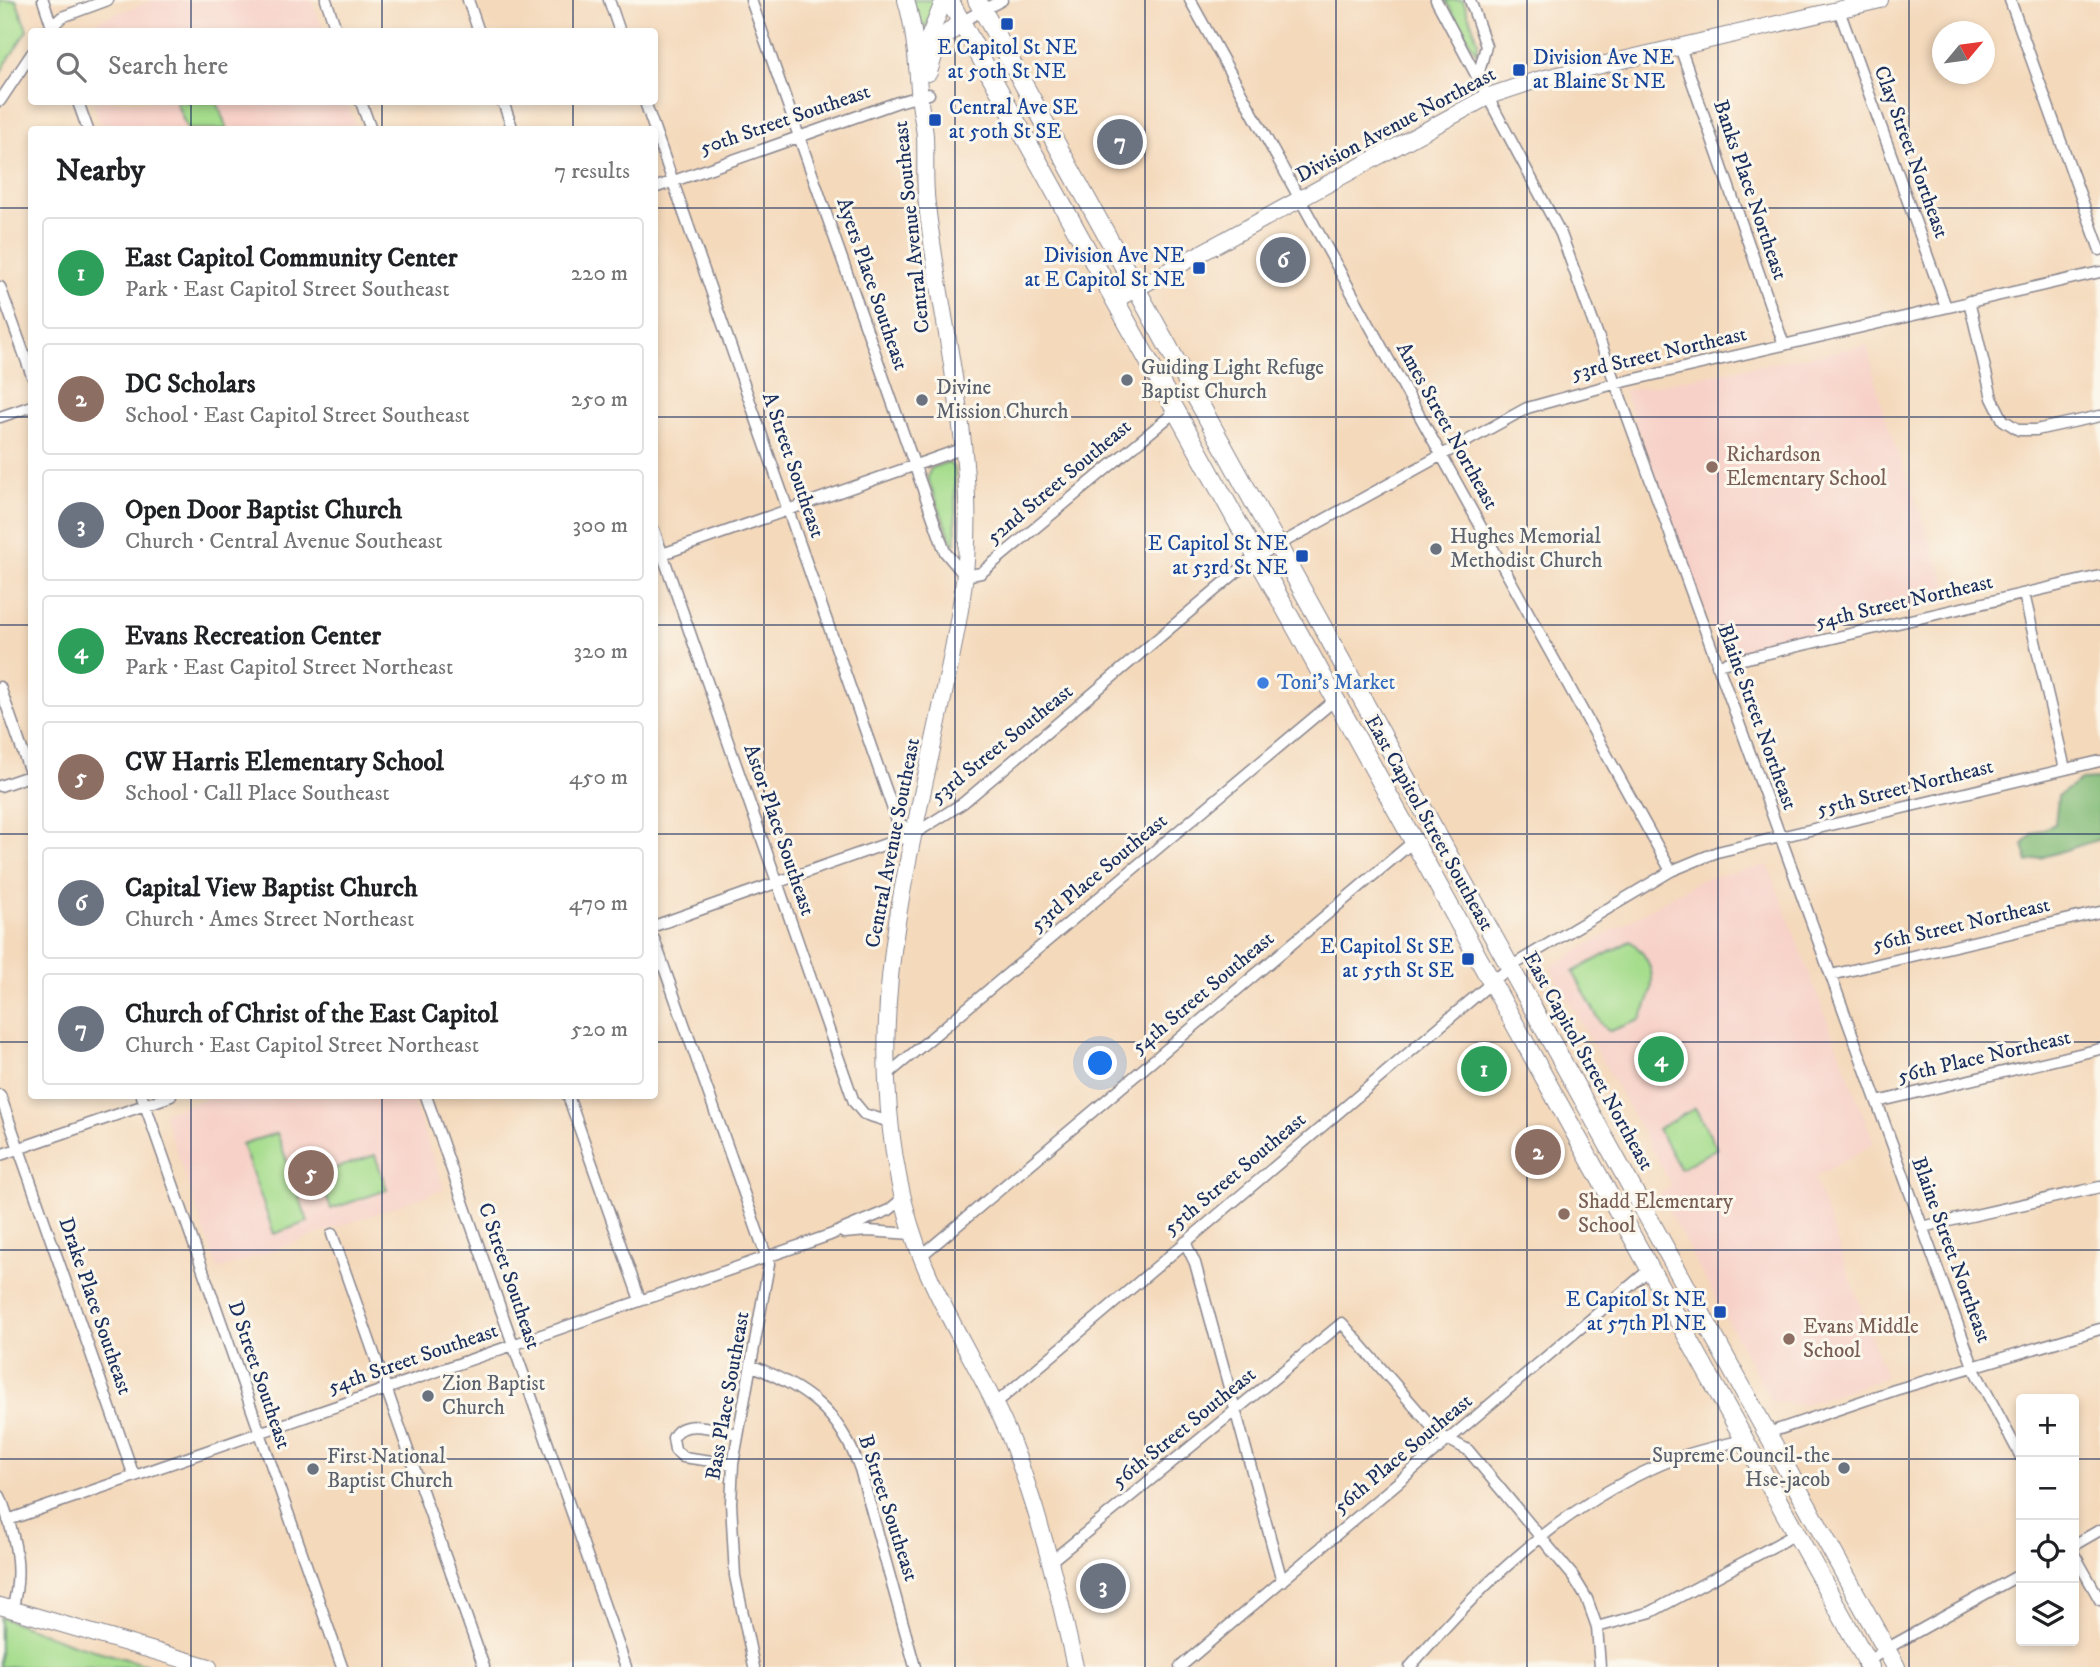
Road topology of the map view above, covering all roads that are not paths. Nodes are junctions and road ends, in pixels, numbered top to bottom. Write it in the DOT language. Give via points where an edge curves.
graph roads {
  1 [pos="43,0"];
  2 [pos="108,0"];
  3 [pos="326,0"];
  4 [pos="468,0"];
  5 [pos="609,0"];
  6 [pos="751,0"];
  7 [pos="906,0"];
  8 [pos="944,0"];
  9 [pos="949,0"];
  10 [pos="1002,0"];
  11 [pos="1190,0"];
  12 [pos="1436,0"];
  13 [pos="1470,0"];
  14 [pos="1880,0"];
  15 [pos="2010,0"];
  16 [pos="980,5"];
  17 [pos="1839,9"];
  18 [pos="961,22"];
  19 [pos="50,28"];
  20 [pos="52,28"];
  21 [pos="336,28"];
  22 [pos="478,28"];
  23 [pos="619,28"];
  24 [pos="1680,47"];
  25 [pos="28,59"];
  26 [pos="928,72"];
  27 [pos="1478,76"];
  28 [pos="924,95"];
  29 [pos="1489,96"];
  30 [pos="0,102"];
  31 [pos="79,105"];
  32 [pos="362,105"];
  33 [pos="504,105"];
  34 [pos="646,105"];
  35 [pos="87,126"];
  36 [pos="370,126"];
  37 [pos="512,126"];
  38 [pos="654,126"];
  39 [pos="799,137"];
  40 [pos="658,139"];
  41 [pos="673,181"];
  42 [pos="658,187"];
  43 [pos="1300,199"];
  44 [pos="2100,250"];
  45 [pos="2100,272"];
  46 [pos="0,287"];
  47 [pos="1136,289"];
  48 [pos="1115,300"];
  49 [pos="1969,302"];
  50 [pos="1946,307"];
  51 [pos="1784,345"];
  52 [pos="28,365"];
  53 [pos="1614,384"];
  54 [pos="28,407"];
  55 [pos="1176,411"];
  56 [pos="2100,416"];
  57 [pos="0,417"];
  58 [pos="964,448"];
  59 [pos="1441,454"];
  60 [pos="915,466"];
  61 [pos="788,510"];
  62 [pos="1277,545"];
  63 [pos="659,556"];
  64 [pos="1257,556"];
  65 [pos="965,576"];
  66 [pos="2100,576"];
  67 [pos="2024,594"];
  68 [pos="1717,665"];
  69 [pos="0,687"];
  70 [pos="1336,699"];
  71 [pos="2100,761"];
  72 [pos="28,767"];
  73 [pos="2065,769"];
  74 [pos="28,777"];
  75 [pos="0,786"];
  76 [pos="914,834"];
  77 [pos="1780,838"];
  78 [pos="1414,841"];
  79 [pos="1671,871"];
  80 [pos="777,883"];
  81 [pos="2100,912"];
  82 [pos="658,925"];
  83 [pos="658,950"];
  84 [pos="1501,975"];
  85 [pos="1831,975"];
  86 [pos="2100,1049"];
  87 [pos="887,1075"];
  88 [pos="0,1095"];
  89 [pos="427,1099"];
  90 [pos="569,1099"];
  91 [pos="144,1100"];
  92 [pos="1877,1102"];
  93 [pos="890,1122"];
  94 [pos="19,1149"];
  95 [pos="0,1155"];
  96 [pos="2100,1187"];
  97 [pos="902,1199"];
  98 [pos="1922,1227"];
  99 [pos="332,1234"];
  100 [pos="912,1234"];
  101 [pos="830,1235"];
  102 [pos="1185,1242"];
  103 [pos="766,1256"];
  104 [pos="921,1256"];
  105 [pos="1650,1269"];
  106 [pos="640,1300"];
  107 [pos="2100,1329"];
  108 [pos="513,1344"];
  109 [pos="751,1365"];
  110 [pos="1974,1369"];
  111 [pos="388,1388"];
  112 [pos="995,1404"];
  113 [pos="1236,1410"];
  114 [pos="258,1432"];
  115 [pos="1768,1433"];
  116 [pos="738,1434"];
  117 [pos="1450,1440"];
  118 [pos="1744,1440"];
  119 [pos="2016,1448"];
  120 [pos="733,1464"];
  121 [pos="134,1476"];
  122 [pos="0,1496"];
  123 [pos="8,1520"];
  124 [pos="2100,1530"];
  125 [pos="1797,1534"];
  126 [pos="1542,1537"];
  127 [pos="2079,1542"];
  128 [pos="1050,1562"];
  129 [pos="2079,1563"];
  130 [pos="2016,1577"];
  131 [pos="1282,1581"];
  132 [pos="2100,1600"];
  133 [pos="4,1608"];
  134 [pos="1597,1627"];
  135 [pos="1886,1649"];
  136 [pos="1866,1665"];
  137 [pos="209,1667"];
  138 [pos="342,1667"];
  139 [pos="484,1667"];
  140 [pos="626,1667"];
  141 [pos="754,1667"];
  142 [pos="915,1667"];
  143 [pos="1074,1667"];
  144 [pos="1180,1667"];
  145 [pos="1410,1667"];
  146 [pos="1600,1667"];
  147 [pos="1896,1667"];
  1 -- 19 [label="street"];
  2 -- 20 [label="street"];
  3 -- 21 [label="street"];
  4 -- 22 [label="street"];
  5 -- 23 [label="street"];
  6 -- 39 [label="street, Ayers Place Southeast"];
  7 -- 28 [label="main road, Central Avenue Southeast"];
  8 -- 26 [label="main road" via="926,45"];
  9 -- 18 [label="main road, East Capitol Street Southeast"];
  10 -- 16 [label="street"];
  11 -- 43 [label="street, Ames Street Northeast"];
  12 -- 27 [label="street, Blaine Street Northeast"];
  13 -- 27 [label="street" via="1486,46"];
  14 -- 17 [label="main road, Division Avenue Northeast"];
  15 -- 44 [label="street"];
  16 -- 18 [label="street"];
  16 -- 47 [label="main road, East Capitol Street Northeast"];
  17 -- 24 [label="main road, Division Avenue Northeast"];
  17 -- 50 [label="street, Clay Street Northeast"];
  18 -- 26 [label="main road" via="937,44"];
  18 -- 48 [label="main road, East Capitol Street Southeast"];
  24 -- 29 [label="main road, Division Avenue Northeast" via="1537,80"];
  24 -- 51 [label="street, Banks Place Northeast"];
  25 -- 30 [label="street"];
  26 -- 28 [label="main road"];
  27 -- 29 [label="street, Blaine Street Northeast"];
  28 -- 39 [label="street, 50th Street Southeast"];
  28 -- 58 [label="main road, Central Avenue Southeast" via="925,193"];
  29 -- 43 [label="main road, Division Avenue Northeast"];
  29 -- 53 [label="street, Blaine Street Northeast" via="1561,233"];
  31 -- 35 [label="street"];
  32 -- 36 [label="street"];
  33 -- 37 [label="street"];
  34 -- 38 [label="street, A Street Southeast"];
  39 -- 41 [label="street, 50th Street Southeast"];
  39 -- 60 [label="street, Ayers Place Southeast"];
  40 -- 41 [label="street, A Street Southeast"];
  41 -- 42 [label="street, 50th Street Southeast"];
  41 -- 61 [label="street, A Street Southeast"];
  43 -- 47 [label="main road, Division Avenue Northeast"];
  43 -- 59 [label="street, Ames Street Northeast"];
  45 -- 49 [label="street, 53rd Street Northeast"];
  46 -- 52 [label="street"];
  47 -- 48 [label="main road, Division Avenue Northeast"];
  47 -- 62 [label="main road, East Capitol Street Northeast"];
  48 -- 55 [label="main road, East Capitol Street Southeast"];
  49 -- 50 [label="street, 53rd Street Northeast"];
  49 -- 56 [label="street" via="1994,405 2003,420 2015,429 2036,430"];
  50 -- 51 [label="street, 53rd Street Northeast"];
  51 -- 53 [label="street, 53rd Street Northeast"];
  53 -- 59 [label="street, 53rd Street Northeast" via="1530,406"];
  53 -- 68 [label="street, Blaine Street Northeast"];
  54 -- 57 [label="street"];
  55 -- 64 [label="main road, East Capitol Street Southeast"];
  55 -- 65 [label="street, 52nd Street Southeast" via="981,573"];
  58 -- 60 [label="street"];
  58 -- 65 [label="main road, Central Avenue Southeast"];
  59 -- 62 [label="street, 53rd Street Northeast"];
  59 -- 79 [label="street, Ames Street Northeast"];
  60 -- 61 [label="street"];
  60 -- 65 [label="street, Ayers Place Southeast" via="945,552"];
  61 -- 63 [label="street"];
  61 -- 76 [label="street, A Street Southeast" via="897,821"];
  62 -- 64 [label="street, 53rd Street Northeast"];
  62 -- 84 [label="main road, East Capitol Street Northeast"];
  63 -- 80 [label="street, Astor Place Southeast"];
  64 -- 70 [label="main road, East Capitol Street Southeast"];
  64 -- 76 [label="street, 53rd Street Southeast" via="963,803"];
  65 -- 76 [label="main road, Central Avenue Southeast"];
  66 -- 67 [label="street, 54th Street Northeast"];
  67 -- 68 [label="street, 54th Street Northeast"];
  67 -- 73 [label="street"];
  68 -- 77 [label="street, Blaine Street Northeast"];
  69 -- 72 [label="street"];
  70 -- 78 [label="main road, East Capitol Street Southeast"];
  70 -- 87 [label="street, 53rd Place Southeast"];
  71 -- 73 [label="street, 55th Street Northeast"];
  73 -- 77 [label="street, 55th Street Northeast"];
  74 -- 75 [label="street"];
  76 -- 80 [label="street, 53rd Street Southeast"];
  76 -- 87 [label="main road, Central Avenue Southeast" via="893,959"];
  77 -- 79 [label="street, 55th Street Northeast" via="1717,852"];
  77 -- 85 [label="street, Blaine Street Northeast"];
  78 -- 84 [label="main road, East Capitol Street Southeast"];
  78 -- 104 [label="street, 54th Street Southeast"];
  79 -- 84 [label="street, 55th Street Northeast"];
  80 -- 82 [label="street, 53rd Street Southeast"];
  80 -- 93 [label="street, Astor Place Southeast" via="854,1102 864,1114"];
  81 -- 85 [label="street, 56th Street Northeast"];
  83 -- 103 [label="street"];
  84 -- 102 [label="street, 55th Street Southeast"];
  84 -- 105 [label="main road, East Capitol Street Southeast"];
  84 -- 115 [label="main road, East Capitol Street Northeast"];
  85 -- 92 [label="street, Blaine Street Northeast"];
  86 -- 92 [label="street, 56th Place Northeast"];
  87 -- 93 [label="main road, Central Avenue Southeast"];
  88 -- 94 [label="street, Drake Place Southeast"];
  89 -- 108 [label="street, C Street Southeast"];
  90 -- 106 [label="street"];
  91 -- 94 [label="street"];
  91 -- 114 [label="street, D Street Southeast"];
  92 -- 98 [label="street, Blaine Street Northeast"];
  93 -- 97 [label="main road, Central Avenue Southeast"];
  94 -- 95 [label="street"];
  94 -- 121 [label="street, Drake Place Southeast"];
  96 -- 98 [label="street"];
  97 -- 100 [label="main road, Central Avenue Southeast"];
  97 -- 101 [label="street, 54th Street Southeast" via="889,1210"];
  98 -- 110 [label="street, Blaine Street Northeast"];
  99 -- 111 [label="street"];
  100 -- 101 [label="street, 54th Street Southeast" via="868,1231"];
  100 -- 104 [label="main road, Central Avenue Southeast"];
  101 -- 103 [label="street, 54th Street Southeast"];
  102 -- 112 [label="street, 55th Street Southeast"];
  102 -- 113 [label="street"];
  103 -- 106 [label="street, 54th Street Southeast"];
  103 -- 109 [label="street, Bass Place Southeast" via="769,1278"];
  104 -- 112 [label="main road, Central Avenue Southeast"];
  105 -- 117 [label="street, 56th Place Southeast"];
  105 -- 118 [label="main road, East Capitol Street Southeast"];
  106 -- 108 [label="street, 54th Street Southeast"];
  107 -- 110 [label="street"];
  108 -- 111 [label="street, 54th Street Southeast"];
  108 -- 140 [label="street, C Street Southeast"];
  109 -- 116 [label="street, Bass Place Southeast"];
  109 -- 142 [label="street, B Street Southeast" via="792,1383 816,1400 848,1439"];
  110 -- 115 [label="street"];
  110 -- 119 [label="street, Blaine Street Northeast"];
  111 -- 114 [label="street, 54th Street Southeast"];
  111 -- 139 [label="street"];
  112 -- 128 [label="main road, Central Avenue Southeast"];
  113 -- 117 [label="street, 56th Street Southeast" via="1342,1323 1438,1434"];
  113 -- 128 [label="street, 56th Street Southeast"];
  113 -- 131 [label="street"];
  114 -- 121 [label="street, 54th Street Southeast"];
  114 -- 138 [label="street, D Street Southeast"];
  115 -- 135 [label="main road, East Capitol Street Northeast"];
  116 -- 120 [label="street, Bass Place Southeast"];
  116 -- 120 [label="street" via="686,1427 673,1438 675,1450 683,1457"];
  117 -- 126 [label="street" via="1468,1450"];
  117 -- 131 [label="street, 56th Place Southeast"];
  118 -- 125 [label="main road, East Capitol Street Southeast"];
  118 -- 126 [label="street" via="1678,1458 1635,1477 1583,1506"];
  120 -- 141 [label="street, Bass Place Southeast" via="733,1564"];
  121 -- 123 [label="street, 54th Street Southeast"];
  122 -- 123 [label="street"];
  123 -- 133 [label="street" via="19,1566"];
  124 -- 127 [label="street"];
  125 -- 134 [label="street" via="1651,1612"];
  125 -- 136 [label="main road, East Capitol Street Southeast"];
  126 -- 134 [label="street" via="1581,1588"];
  126 -- 145 [label="street" via="1477,1593"];
  128 -- 143 [label="main road, Central Avenue Southeast"];
  129 -- 132 [label="street"];
  130 -- 135 [label="street"];
  131 -- 144 [label="street, 56th Place Southeast"];
  133 -- 137 [label="main road"];
  134 -- 146 [label="street"];
  135 -- 136 [label="street"];
  135 -- 147 [label="main road, East Capitol Street Northeast"];
}
